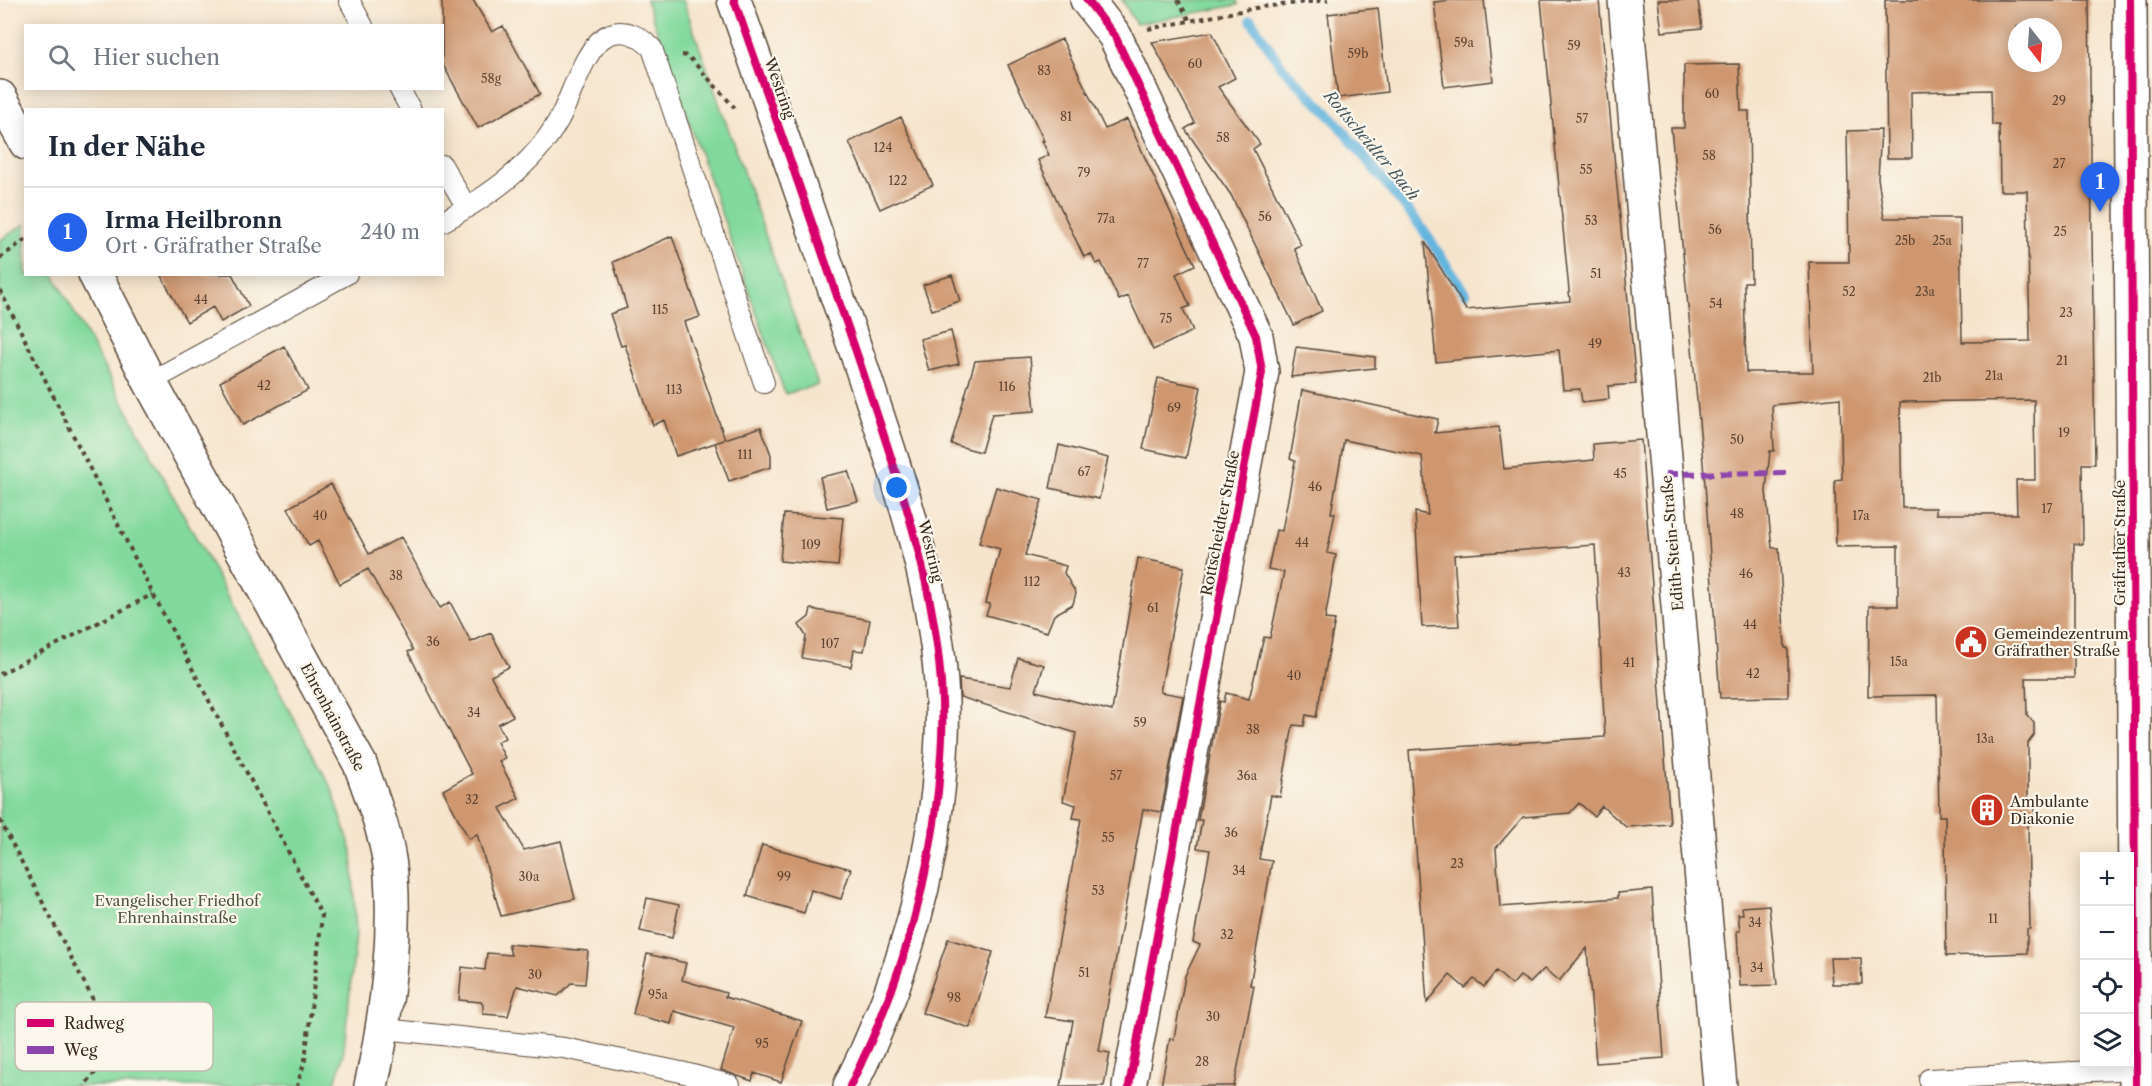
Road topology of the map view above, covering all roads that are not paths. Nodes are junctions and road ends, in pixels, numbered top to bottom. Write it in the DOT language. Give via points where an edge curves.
graph roads {
  1 [pos="349,0"];
  2 [pos="734,0"];
  3 [pos="1087,0"];
  4 [pos="1625,0"];
  5 [pos="2130,0"];
  6 [pos="362,24"];
  7 [pos="400,90"];
  8 [pos="0,97"];
  9 [pos="410,108"];
  10 [pos="24,139"];
  11 [pos="444,168"];
  12 [pos="467,208"];
  13 [pos="444,221"];
  14 [pos="96,276"];
  15 [pos="343,276"];
  16 [pos="150,382"];
  17 [pos="764,383"];
  18 [pos="384,1029"];
  19 [pos="2136,1078"];
  20 [pos="1929,1079"];
  21 [pos="730,1085"];
  22 [pos="371,1086"];
  23 [pos="850,1086"];
  24 [pos="1129,1086"];
  25 [pos="1720,1086"];
  1 -- 6 [label="lane"];
  2 -- 23 [label="street, Westring" via="888,448 931,607 940,683 942,736 931,843 918,909 875,1037"];
  3 -- 24 [label="street, Rottscheidter Straße" via="1120,46 1256,336 1262,372"];
  4 -- 25 [label="street, Edith-Stein-Straße"];
  5 -- 19 [label="street, Gräfrather Straße"];
  7 -- 9 [label="lane"];
  8 -- 10 [label="street"];
  11 -- 12 [label="lane"];
  12 -- 13 [label="lane"];
  12 -- 17 [label="lane" via="520,171 558,122 595,45 607,35 638,35 652,48"];
  14 -- 16 [label="street, Ehrenhainstraße"];
  15 -- 16 [label="lane"];
  16 -- 18 [label="street, Ehrenhainstraße" via="360,764 391,874"];
  18 -- 21 [label="lane" via="564,1048"];
  18 -- 22 [label="street, Ehrenhainstraße"];
  19 -- 20 [label="lane"];
}
